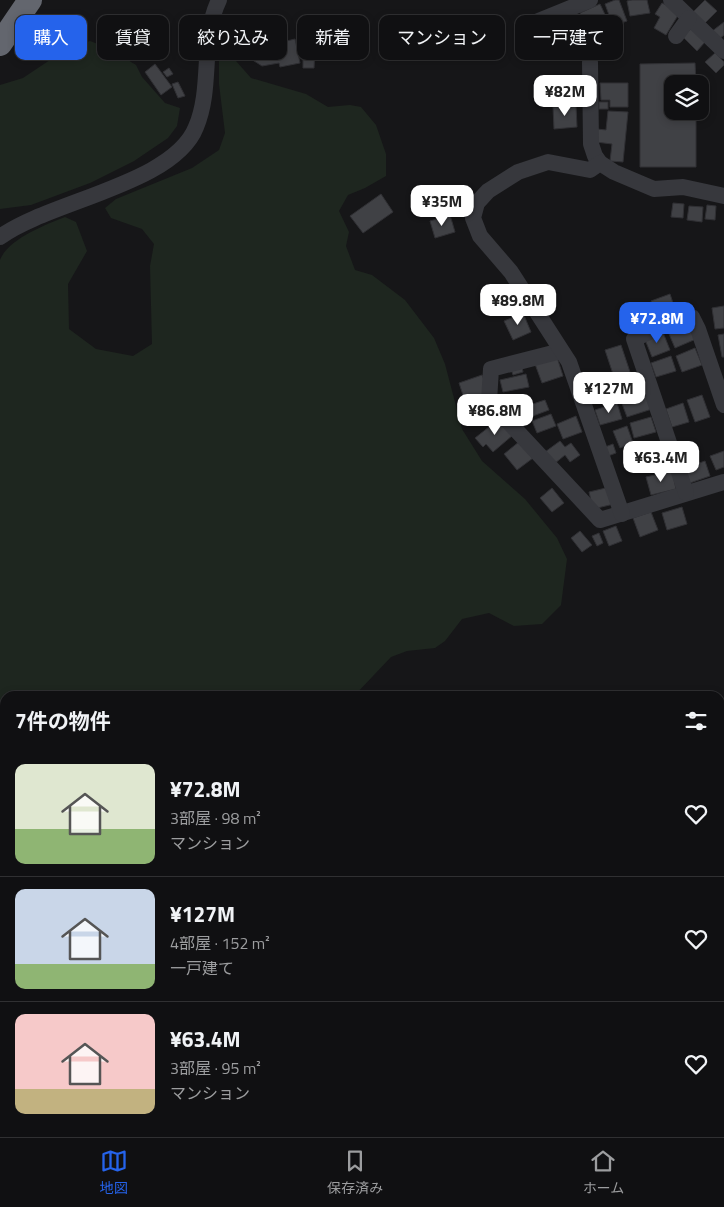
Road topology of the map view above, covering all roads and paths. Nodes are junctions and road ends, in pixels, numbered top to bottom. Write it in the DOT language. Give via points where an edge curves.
graph roads {
  1 [pos="30,0"];
  2 [pos="219,0"];
  3 [pos="671,0"];
  4 [pos="579,2"];
  5 [pos="549,15"];
  6 [pos="689,18"];
  7 [pos="676,36"];
  8 [pos="0,44"];
  9 [pos="724,52"];
  10 [pos="590,62"];
  11 [pos="600,163"];
  12 [pos="724,196"];
  13 [pos="0,237"];
  14 [pos="561,351"];
  15 [pos="724,406"];
  16 [pos="724,482"];
  17 [pos="686,493"];
  18 [pos="622,514"];
  1 -- 8 [label="highway"];
  2 -- 13 [label="street" via="211,25 202,109 196,129 183,149 144,175 39,216"];
  3 -- 6 [label="street"];
  4 -- 5 [label="street"];
  6 -- 7 [label="street"];
  6 -- 9 [label="street"];
  10 -- 11 [label="street" via="597,111 591,144"];
  11 -- 12 [label="street" via="654,189 682,187"];
  11 -- 14 [label="street" via="590,170 548,162 518,172 477,203 473,218 480,236 511,272"];
  14 -- 18 [label="street" via="569,362"];
  14 -- 18 [label="street" via="491,369 489,401 600,520"];
  15 -- 17 [label="street" via="692,317 686,315 634,339"];
  16 -- 17 [label="street"];
  17 -- 18 [label="street"];
}
